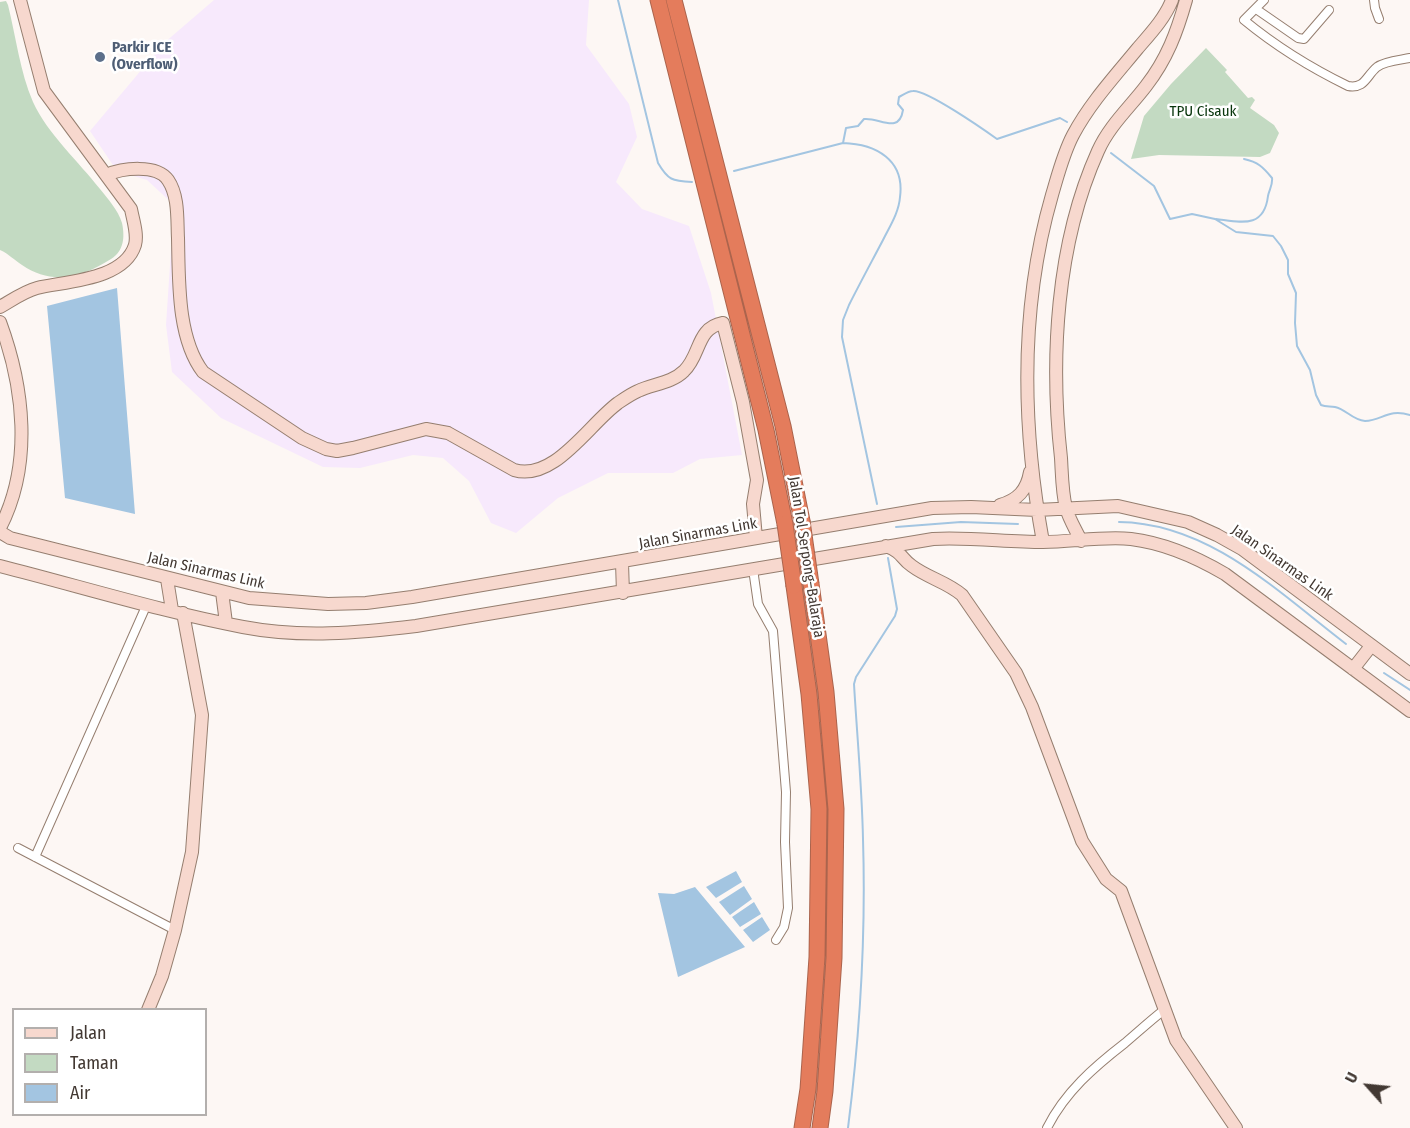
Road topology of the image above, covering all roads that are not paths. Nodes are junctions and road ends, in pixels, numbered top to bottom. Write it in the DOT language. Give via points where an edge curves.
graph roads {
  1 [pos="20,0"];
  2 [pos="658,0"];
  3 [pos="1172,0"];
  4 [pos="1186,0"];
  5 [pos="1264,0"];
  6 [pos="1374,0"];
  7 [pos="675,2"];
  8 [pos="1256,9"];
  9 [pos="1329,10"];
  10 [pos="1379,19"];
  11 [pos="1410,58"];
  12 [pos="107,176"];
  13 [pos="0,306"];
  14 [pos="0,322"];
  15 [pos="1031,459"];
  16 [pos="991,508"];
  17 [pos="1066,509"];
  18 [pos="1037,510"];
  19 [pos="0,530"];
  20 [pos="756,538"];
  21 [pos="1081,541"];
  22 [pos="1043,542"];
  23 [pos="886,546"];
  24 [pos="622,563"];
  25 [pos="0,566"];
  26 [pos="753,569"];
  27 [pos="167,579"];
  28 [pos="222,592"];
  29 [pos="622,592"];
  30 [pos="147,604"];
  31 [pos="178,612"];
  32 [pos="226,623"];
  33 [pos="1371,646"];
  34 [pos="1353,669"];
  35 [pos="1410,674"];
  36 [pos="1410,711"];
  37 [pos="18,848"];
  38 [pos="34,857"];
  39 [pos="175,930"];
  40 [pos="776,940"];
  41 [pos="149,1008"];
  42 [pos="1164,1010"];
  43 [pos="802,1128"];
  44 [pos="820,1128"];
  45 [pos="1047,1128"];
  46 [pos="1236,1128"];
  1 -- 12 [label="street" via="44,91"];
  2 -- 43 [label="highway, Jalan Tol Serpong–Balaraja, bridge" via="766,430 785,524 809,694 819,809 817,957"];
  3 -- 15 [label="street" via="1158,25 1088,110 1072,137 1059,172 1035,268 1028,319 1026,371"];
  4 -- 17 [label="street" via="1165,59 1098,150 1074,224 1061,292 1055,371"];
  5 -- 8 [label="street"];
  6 -- 10 [label="street"];
  7 -- 44 [label="highway, Jalan Tol Serpong–Balaraja, bridge" via="783,426 802,521 826,692 836,808 834,958"];
  8 -- 9 [label="street" via="1304,39"];
  8 -- 11 [label="street" via="1244,20 1304,64 1348,86 1362,85 1377,66"];
  12 -- 13 [label="street" via="131,209 135,245 126,261 76,282 34,289"];
  12 -- 20 [label="street" via="117,171 145,170 158,172 169,181 177,215 187,343 203,372 302,438 326,449 337,451 417,431 437,430 514,470 538,471 555,462 617,404 636,391 685,370 703,335 713,325 723,323 757,480 753,504"];
  14 -- 19 [label="street" via="17,379 22,450 16,485"];
  15 -- 16 [label="street" via="1028,483 1020,495 1012,502"];
  15 -- 18 [label="street"];
  16 -- 18 [label="street, Jalan Sinarmas Link"];
  16 -- 20 [label="street, Jalan Sinarmas Link" via="932,508"];
  17 -- 18 [label="street, Jalan Sinarmas Link"];
  17 -- 21 [label="street"];
  17 -- 33 [label="street, Jalan Sinarmas Link" via="1118,506 1188,522 1217,535 1242,549"];
  18 -- 22 [label="street"];
  19 -- 27 [label="street, Jalan Sinarmas Link" via="10,538"];
  20 -- 24 [label="street, Jalan Sinarmas Link"];
  21 -- 22 [label="street"];
  21 -- 34 [label="street" via="1130,539 1204,562"];
  22 -- 23 [label="street" via="933,538"];
  23 -- 26 [label="street"];
  23 -- 42 [label="street" via="899,551 911,566 963,595 1016,673 1082,841 1106,879 1121,891"];
  24 -- 28 [label="street, Jalan Sinarmas Link" via="366,603 289,603"];
  24 -- 29 [label="street"];
  25 -- 30 [label="street"];
  26 -- 29 [label="street"];
  26 -- 40 [label="street" via="758,604 773,631 784,751 788,908"];
  27 -- 28 [label="street, Jalan Sinarmas Link"];
  27 -- 31 [label="street"];
  28 -- 32 [label="street"];
  29 -- 32 [label="street" via="368,632 287,632"];
  30 -- 31 [label="street"];
  30 -- 38 [label="street"];
  31 -- 32 [label="street"];
  31 -- 39 [label="street" via="202,715 192,852"];
  33 -- 34 [label="street"];
  33 -- 35 [label="street, Jalan Sinarmas Link"];
  34 -- 36 [label="street"];
  37 -- 38 [label="street"];
  38 -- 39 [label="street"];
  39 -- 41 [label="street"];
  42 -- 45 [label="street" via="1084,1078 1061,1103"];
  42 -- 46 [label="street" via="1176,1040"];
}
